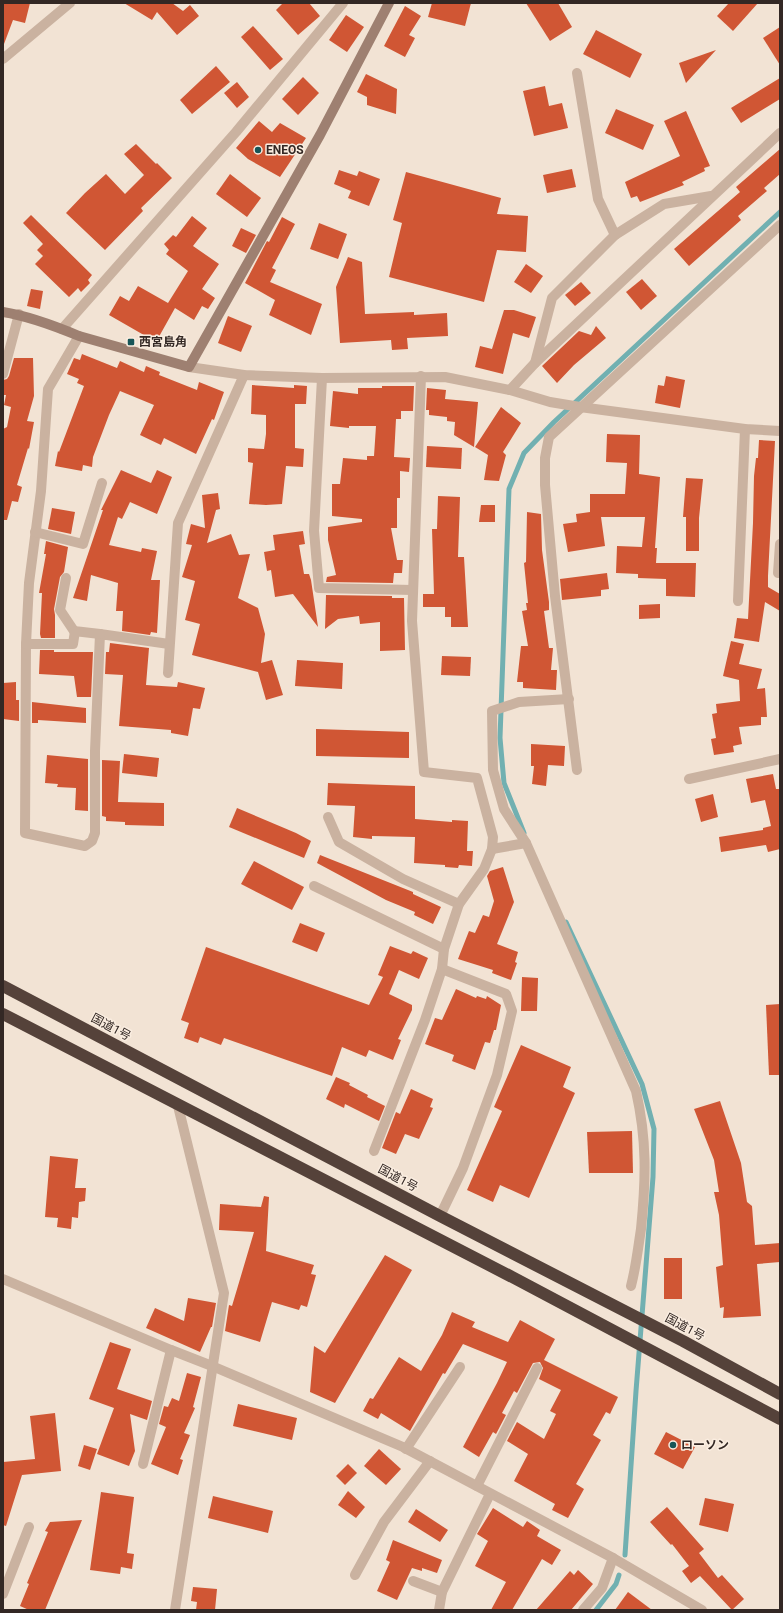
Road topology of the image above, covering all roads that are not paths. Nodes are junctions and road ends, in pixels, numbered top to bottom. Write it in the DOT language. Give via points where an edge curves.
graph roads {
  1 [pos="70,3"];
  2 [pos="342,3"];
  3 [pos="389,3"];
  4 [pos="3,59"];
  5 [pos="578,73"];
  6 [pos="780,133"];
  7 [pos="711,196"];
  8 [pos="780,225"];
  9 [pos="615,235"];
  10 [pos="3,312"];
  11 [pos="19,314"];
  12 [pos="62,329"];
  13 [pos="79,336"];
  14 [pos="534,363"];
  15 [pos="189,367"];
  16 [pos="3,374"];
  17 [pos="244,375"];
  18 [pos="421,376"];
  19 [pos="322,378"];
  20 [pos="510,390"];
  21 [pos="579,407"];
  22 [pos="745,429"];
  23 [pos="780,431"];
  24 [pos="102,483"];
  25 [pos="35,532"];
  26 [pos="780,544"];
  27 [pos="780,573"];
  28 [pos="66,578"];
  29 [pos="413,590"];
  30 [pos="738,601"];
  31 [pos="75,631"];
  32 [pos="100,634"];
  33 [pos="26,644"];
  34 [pos="169,644"];
  35 [pos="168,673"];
  36 [pos="569,700"];
  37 [pos="780,759"];
  38 [pos="577,770"];
  39 [pos="689,779"];
  40 [pos="328,817"];
  41 [pos="526,843"];
  42 [pos="492,849"];
  43 [pos="314,886"];
  44 [pos="460,904"];
  45 [pos="444,949"];
  46 [pos="442,969"];
  47 [pos="3,986"];
  48 [pos="3,1014"];
  49 [pos="178,1106"];
  50 [pos="374,1151"];
  51 [pos="440,1216"];
  52 [pos="3,1280"];
  53 [pos="631,1286"];
  54 [pos="171,1350"];
  55 [pos="212,1366"];
  56 [pos="460,1367"];
  57 [pos="538,1368"];
  58 [pos="780,1394"];
  59 [pos="780,1419"];
  60 [pos="406,1449"];
  61 [pos="430,1461"];
  62 [pos="143,1464"];
  63 [pos="477,1486"];
  64 [pos="490,1494"];
  65 [pos="29,1527"];
  66 [pos="613,1558"];
  67 [pos="355,1575"];
  68 [pos="413,1581"];
  69 [pos="442,1592"];
  70 [pos="3,1594"];
  71 [pos="698,1609"];
  72 [pos="175,1610"];
  73 [pos="439,1610"];
  74 [pos="583,1610"];
  1 -- 4 [label="street"];
  2 -- 12 [label="street" via="236,132"];
  3 -- 15 [label="street" via="320,135"];
  5 -- 9 [label="street" via="598,199"];
  6 -- 7 [label="street"];
  7 -- 9 [label="street" via="664,204"];
  7 -- 14 [label="street"];
  8 -- 21 [label="street"];
  9 -- 14 [label="street" via="552,298"];
  10 -- 11 [label="street"];
  11 -- 12 [label="street"];
  11 -- 16 [label="street"];
  12 -- 13 [label="street"];
  13 -- 15 [label="street"];
  13 -- 25 [label="street" via="48,389 41,491"];
  14 -- 20 [label="street"];
  15 -- 17 [label="street"];
  17 -- 19 [label="street"];
  17 -- 34 [label="street" via="178,523"];
  18 -- 19 [label="street"];
  18 -- 20 [label="street" via="445,377"];
  18 -- 29 [label="street"];
  19 -- 29 [label="street" via="314,531 319,588"];
  20 -- 21 [label="street"];
  21 -- 22 [label="street"];
  21 -- 36 [label="street" via="549,437 545,458 555,596"];
  22 -- 23 [label="street"];
  22 -- 30 [label="street"];
  24 -- 25 [label="street" via="83,544"];
  25 -- 33 [label="street"];
  26 -- 27 [label="street"];
  28 -- 31 [label="street" via="60,610"];
  29 -- 42 [label="street" via="412,621 424,772 477,778 493,837"];
  31 -- 32 [label="street"];
  31 -- 33 [label="street" via="73,644"];
  32 -- 33 [label="street" via="95,752 95,833 92,841 85,846 25,833"];
  32 -- 34 [label="street"];
  34 -- 35 [label="street"];
  36 -- 38 [label="street"];
  36 -- 41 [label="street" via="519,702 492,711 493,770 504,809"];
  37 -- 39 [label="street"];
  40 -- 44 [label="street" via="339,842 403,878"];
  41 -- 42 [label="street"];
  41 -- 53 [label="street" via="636,1091 646,1158 644,1203"];
  42 -- 44 [label="street" via="484,869"];
  43 -- 45 [label="street"];
  44 -- 45 [label="street"];
  45 -- 46 [label="street"];
  46 -- 50 [label="street"];
  46 -- 51 [label="street" via="506,994 512,1011 497,1075 463,1168"];
  47 -- 51 [label="highway, 国道1号"];
  48 -- 49 [label="highway"];
  49 -- 55 [label="street" via="224,1293"];
  49 -- 59 [label="highway" via="516,1279"];
  51 -- 58 [label="highway, 国道1号"];
  52 -- 54 [label="street"];
  54 -- 55 [label="street"];
  54 -- 62 [label="street"];
  55 -- 60 [label="street"];
  55 -- 72 [label="street"];
  56 -- 60 [label="street"];
  57 -- 63 [label="street"];
  60 -- 61 [label="street"];
  61 -- 63 [label="street"];
  61 -- 67 [label="street" via="384,1522"];
  63 -- 64 [label="street"];
  64 -- 66 [label="street"];
  64 -- 69 [label="street"];
  65 -- 70 [label="street"];
  66 -- 71 [label="street"];
  66 -- 74 [label="street" via="602,1588"];
  68 -- 69 [label="street"];
  69 -- 73 [label="street"];
}
